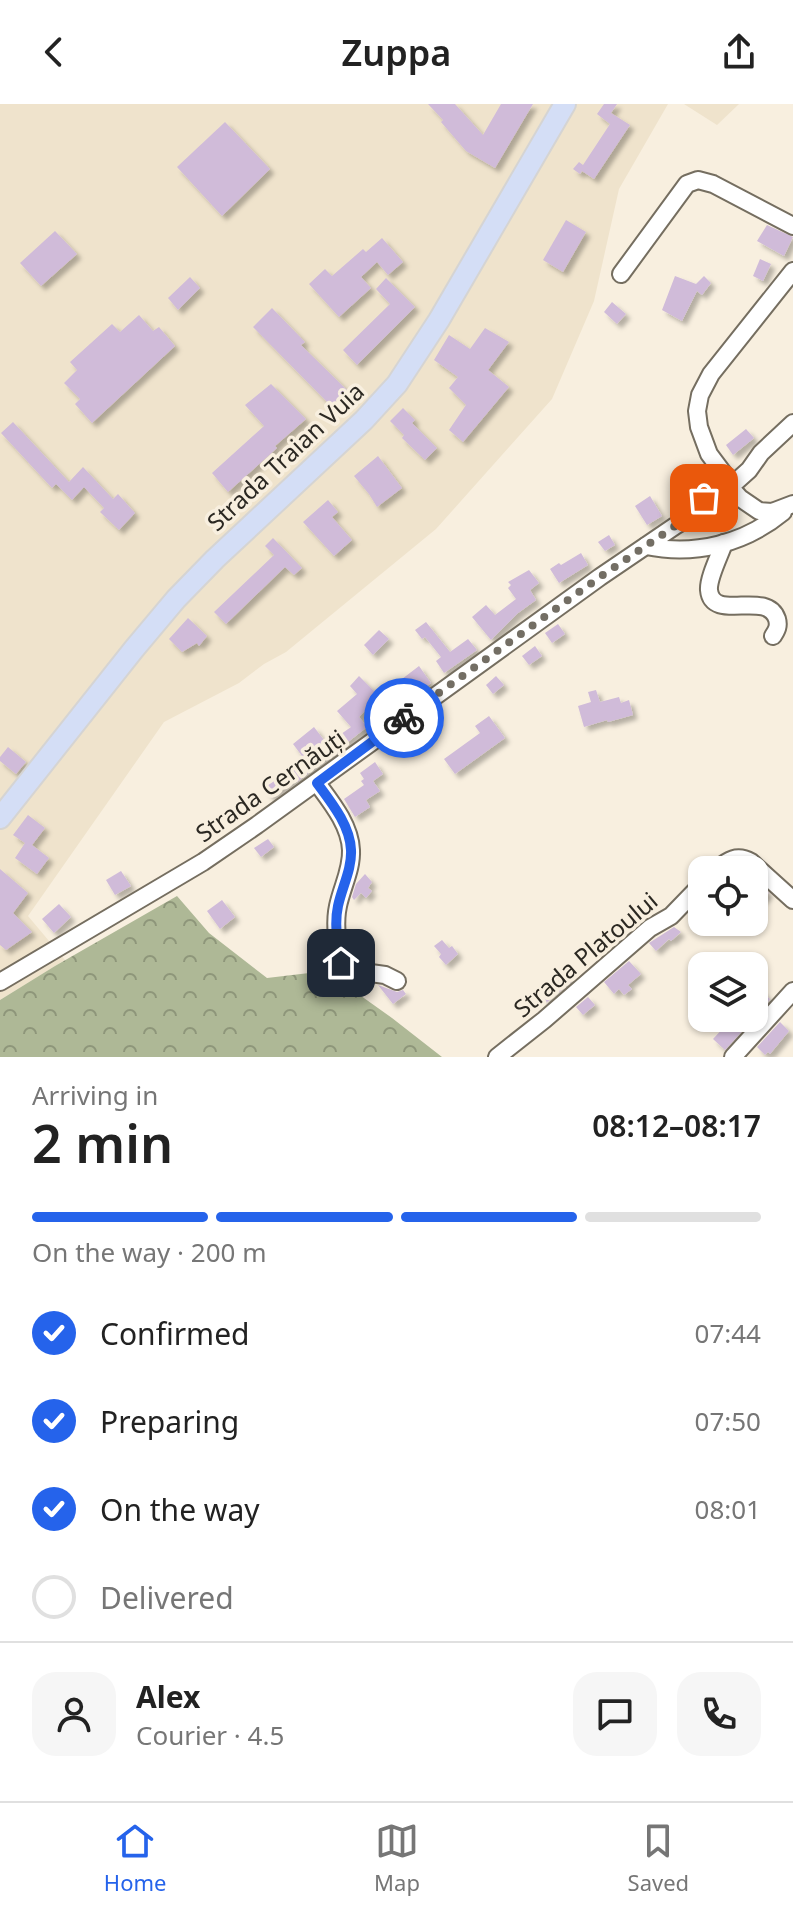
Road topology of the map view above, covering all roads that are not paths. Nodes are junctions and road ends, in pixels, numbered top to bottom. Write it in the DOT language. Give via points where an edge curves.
graph roads {
  1 [pos="565,104"];
  2 [pos="793,226"];
  3 [pos="621,274"];
  4 [pos="792,276"];
  5 [pos="793,423"];
  6 [pos="732,482"];
  7 [pos="792,502"];
  8 [pos="724,543"];
  9 [pos="646,546"];
  10 [pos="773,636"];
  11 [pos="317,783"];
  12 [pos="0,818"];
  13 [pos="768,877"];
  14 [pos="688,898"];
  15 [pos="793,900"];
  16 [pos="397,981"];
  17 [pos="0,982"];
  18 [pos="793,991"];
  19 [pos="497,1057"];
  20 [pos="733,1057"];
  1 -- 12 [label="main road, Strada Traian Vuia" via="397,384 184,591"];
  2 -- 3 [label="street" via="698,180 687,184"];
  4 -- 6 [label="street" via="711,374 700,395 697,411 704,441"];
  5 -- 6 [label="street, Strada Cernăuți"];
  6 -- 7 [label="street" via="740,498 759,511 772,512"];
  6 -- 9 [label="street, Strada Cernăuți"];
  7 -- 8 [label="street" via="773,520"];
  8 -- 9 [label="street" via="680,551"];
  8 -- 10 [label="street" via="709,587 712,599 769,610 778,623"];
  9 -- 11 [label="street, Strada Cernăuți"];
  11 -- 16 [label="street" via="337,810 351,848 336,918 341,963 349,970"];
  11 -- 17 [label="street, Strada Cernăuți" via="203,862"];
  13 -- 15 [label="street"];
  14 -- 19 [label="street, Strada Platoului"];
  18 -- 20 [label="street"];
}
